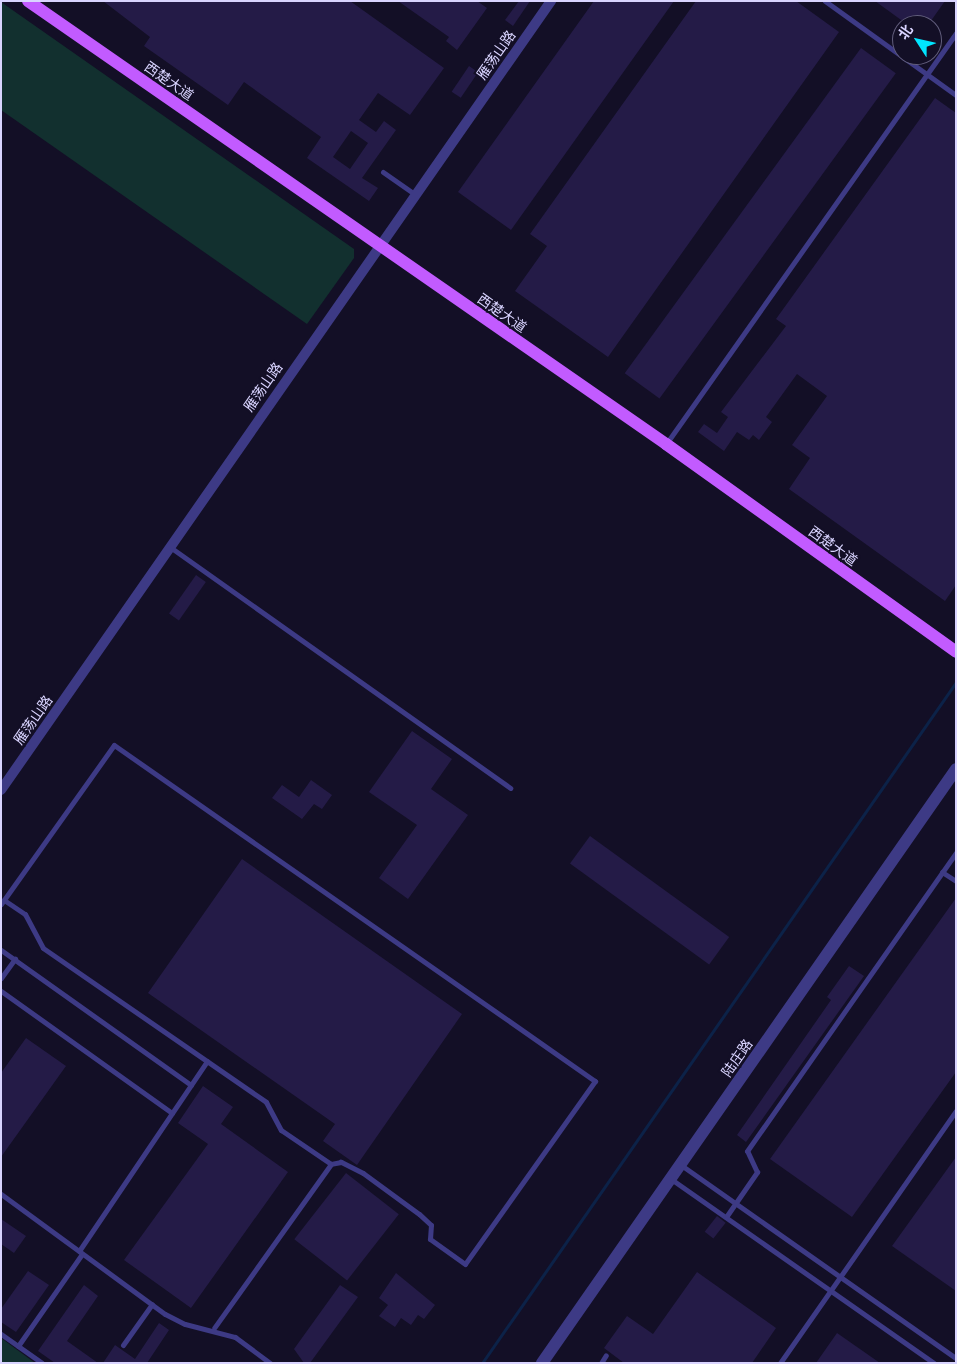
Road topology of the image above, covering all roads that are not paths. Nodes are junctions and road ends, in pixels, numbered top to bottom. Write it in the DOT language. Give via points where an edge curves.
graph roads {
  1 [pos="28,1"];
  2 [pos="551,1"];
  3 [pos="825,1"];
  4 [pos="956,33"];
  5 [pos="927,74"];
  6 [pos="956,94"];
  7 [pos="383,172"];
  8 [pos="414,194"];
  9 [pos="378,245"];
  10 [pos="666,444"];
  11 [pos="169,547"];
  12 [pos="956,652"];
  13 [pos="956,770"];
  14 [pos="510,788"];
  15 [pos="1,790"];
  16 [pos="956,853"];
  17 [pos="942,872"];
  18 [pos="956,881"];
  19 [pos="2,902"];
  20 [pos="1,950"];
  21 [pos="15,959"];
  22 [pos="1,978"];
  23 [pos="1,991"];
  24 [pos="207,1062"];
  25 [pos="191,1085"];
  26 [pos="956,1111"];
  27 [pos="172,1113"];
  28 [pos="331,1164"];
  29 [pos="681,1165"];
  30 [pos="671,1178"];
  31 [pos="1,1194"];
  32 [pos="735,1203"];
  33 [pos="726,1217"];
  34 [pos="80,1252"];
  35 [pos="840,1277"];
  36 [pos="831,1291"];
  37 [pos="152,1304"];
  38 [pos="214,1328"];
  39 [pos="1,1334"];
  40 [pos="123,1345"];
  41 [pos="18,1346"];
  42 [pos="606,1355"];
  43 [pos="956,1358"];
  44 [pos="42,1363"];
  45 [pos="270,1363"];
  46 [pos="542,1363"];
  47 [pos="601,1363"];
  48 [pos="780,1363"];
  49 [pos="934,1363"];
  1 -- 9 [label="main road, 西楚大道"];
  2 -- 8 [label="street, 雁荡山路"];
  3 -- 5 [label="lane"];
  4 -- 5 [label="lane"];
  5 -- 6 [label="lane"];
  5 -- 10 [label="lane"];
  7 -- 8 [label="lane"];
  8 -- 9 [label="street, 雁荡山路"];
  9 -- 10 [label="main road, 西楚大道"];
  9 -- 11 [label="street, 雁荡山路"];
  10 -- 12 [label="main road, 西楚大道"];
  11 -- 14 [label="lane"];
  11 -- 15 [label="street, 雁荡山路"];
  13 -- 29 [label="street, 陆庄路"];
  16 -- 17 [label="lane"];
  17 -- 18 [label="lane"];
  17 -- 32 [label="lane" via="747,1151 757,1172"];
  19 -- 24 [label="lane" via="25,914 43,948"];
  19 -- 28 [label="lane" via="114,745 595,1081 465,1264 430,1239 431,1225 419,1214 363,1173 342,1162"];
  20 -- 21 [label="lane"];
  21 -- 22 [label="lane"];
  21 -- 25 [label="lane"];
  23 -- 27 [label="lane"];
  24 -- 25 [label="lane"];
  24 -- 28 [label="lane" via="266,1102 281,1130"];
  25 -- 27 [label="lane"];
  26 -- 35 [label="lane"];
  27 -- 34 [label="lane"];
  28 -- 38 [label="lane"];
  29 -- 30 [label="street, 陆庄路"];
  29 -- 32 [label="lane"];
  30 -- 33 [label="lane"];
  30 -- 46 [label="street, 陆庄路"];
  31 -- 34 [label="lane"];
  32 -- 33 [label="lane"];
  32 -- 35 [label="lane"];
  33 -- 36 [label="lane"];
  34 -- 37 [label="lane"];
  34 -- 41 [label="lane"];
  35 -- 36 [label="lane"];
  35 -- 43 [label="lane"];
  36 -- 48 [label="lane"];
  36 -- 49 [label="lane"];
  37 -- 38 [label="lane" via="185,1324"];
  37 -- 40 [label="lane"];
  38 -- 45 [label="lane" via="235,1337"];
  39 -- 41 [label="lane"];
  41 -- 44 [label="lane"];
  42 -- 47 [label="lane"];
}
